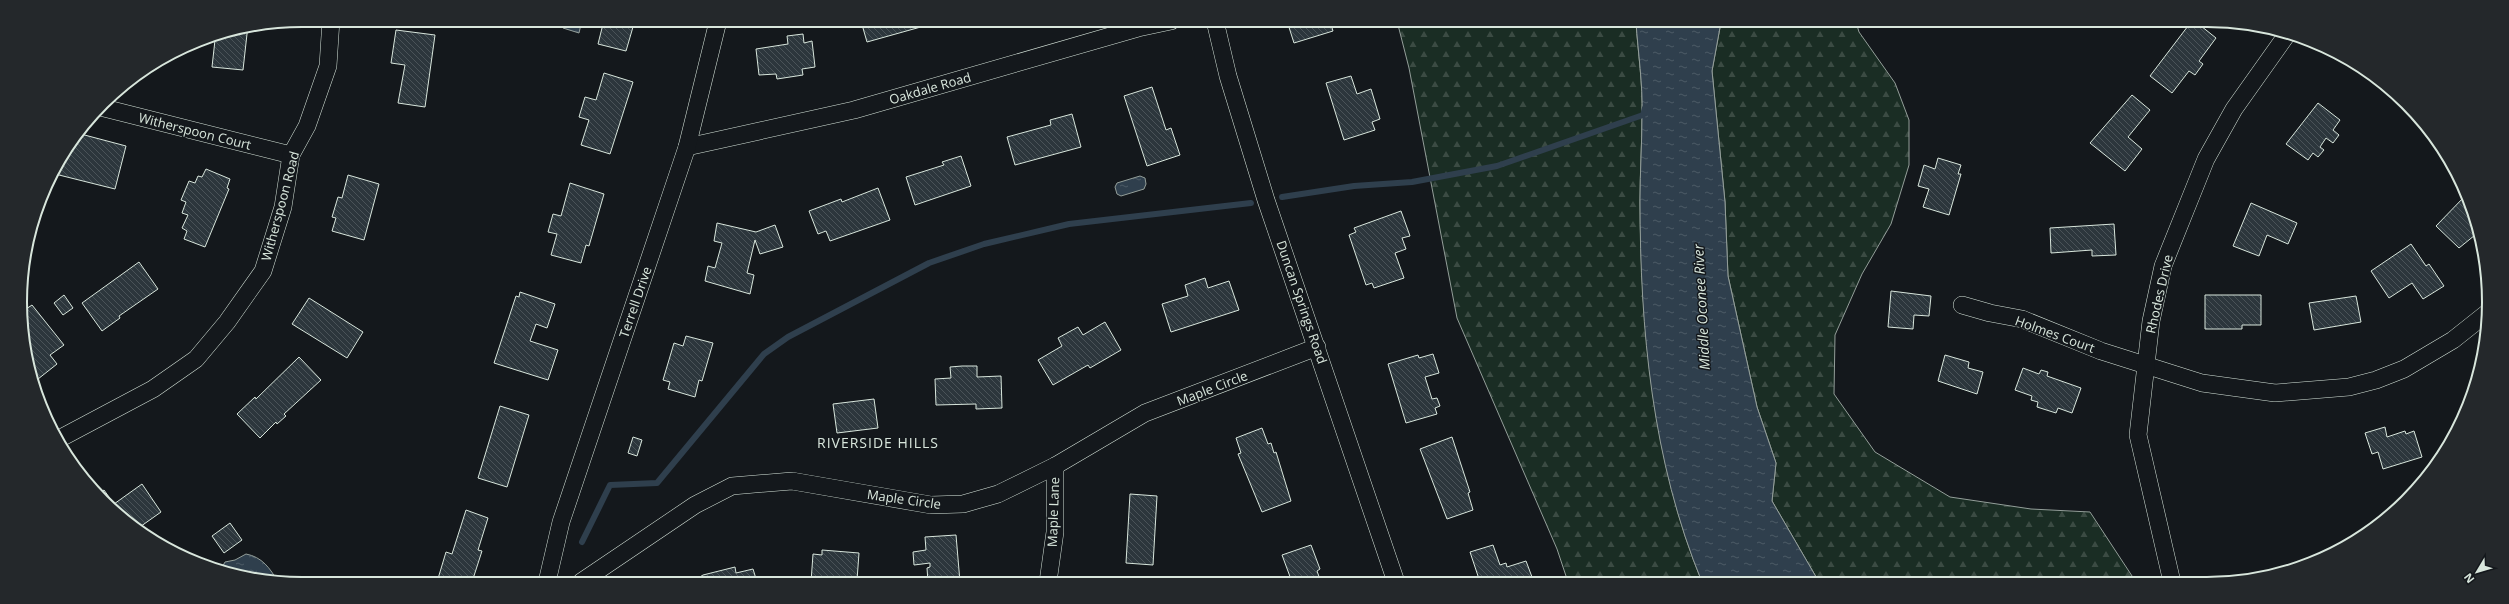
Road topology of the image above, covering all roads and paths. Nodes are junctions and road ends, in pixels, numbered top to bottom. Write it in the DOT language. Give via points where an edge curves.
graph roads {
  1 [pos="331,27"];
  2 [pos="716,27"];
  3 [pos="1143,27"];
  4 [pos="1216,27"];
  5 [pos="2284,38"];
  6 [pos="107,109"];
  7 [pos="687,147"];
  8 [pos="291,155"];
  9 [pos="1962,305"];
  10 [pos="2481,318"];
  11 [pos="1317,347"];
  12 [pos="2147,365"];
  13 [pos="62,437"];
  14 [pos="1055,466"];
  15 [pos="548,577"];
  16 [pos="588,577"];
  17 [pos="1049,577"];
  18 [pos="1394,577"];
  19 [pos="2171,577"];
  1 -- 8 [label="street, Witherspoon Road" via="328,66 307,126"];
  2 -- 7 [label="street, Terrell Drive"];
  3 -- 7 [label="street, Oakdale Road" via="854,110"];
  4 -- 11 [label="street, Duncan Springs Road" via="1228,76 1266,200"];
  5 -- 12 [label="street, Rhodes Drive" via="2234,109 2206,159 2186,205 2163,266 2151,321"];
  6 -- 8 [label="street, Witherspoon Court"];
  7 -- 15 [label="street, Terrell Drive" via="561,522"];
  8 -- 13 [label="street, Witherspoon Road" via="283,207 263,271 228,322 196,359 159,384"];
  9 -- 12 [label="street, Holmes Court" via="1990,314 2022,319 2101,351"];
  10 -- 12 [label="street, Holmes Court" via="2453,340 2404,370 2349,387 2275,393 2202,383"];
  11 -- 14 [label="street, Maple Circle" via="1145,413"];
  11 -- 18 [label="street, Duncan Springs Road"];
  12 -- 19 [label="street, Rhodes Drive" via="2138,435"];
  14 -- 16 [label="street, Maple Circle" via="998,494 963,504 931,505 792,481 732,486 695,505"];
  14 -- 17 [label="street, Maple Lane" via="1055,532"];
}
